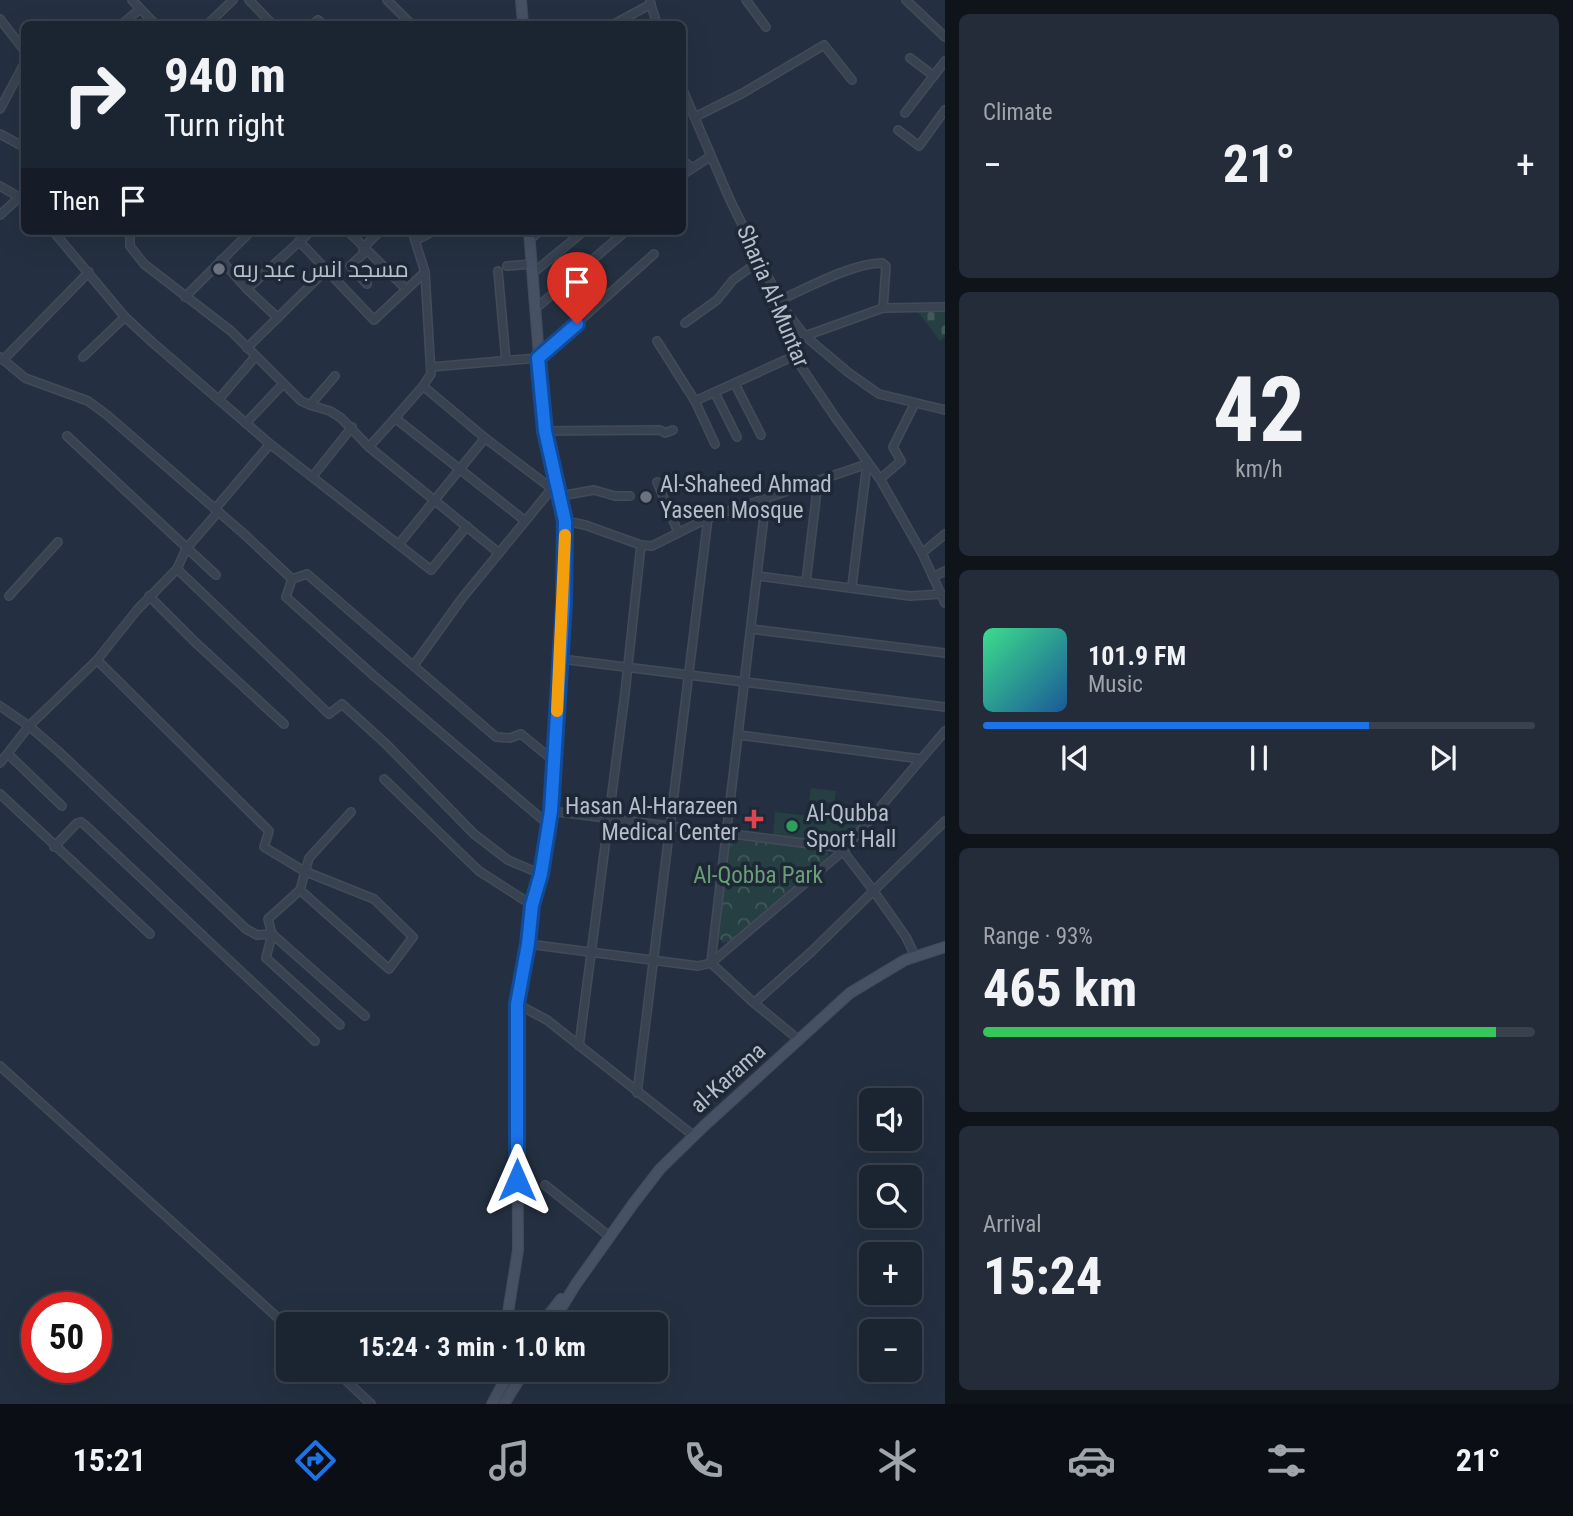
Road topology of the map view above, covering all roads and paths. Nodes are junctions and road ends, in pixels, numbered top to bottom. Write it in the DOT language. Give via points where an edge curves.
graph roads {
  1 [pos="132,0"];
  2 [pos="233,0"];
  3 [pos="249,0"];
  4 [pos="387,0"];
  5 [pos="521,0"];
  6 [pos="746,0"];
  7 [pos="906,0"];
  8 [pos="651,2"];
  9 [pos="140,9"];
  10 [pos="3,21"];
  11 [pos="126,21"];
  12 [pos="152,21"];
  13 [pos="211,21"];
  14 [pos="269,21"];
  15 [pos="408,21"];
  16 [pos="523,21"];
  17 [pos="619,21"];
  18 [pos="656,21"];
  19 [pos="766,27"];
  20 [pos="0,33"];
  21 [pos="945,37"];
  22 [pos="21,46"];
  23 [pos="910,58"];
  24 [pos="945,61"];
  25 [pos="21,70"];
  26 [pos="934,76"];
  27 [pos="852,80"];
  28 [pos="686,97"];
  29 [pos="0,109"];
  30 [pos="945,110"];
  31 [pos="905,113"];
  32 [pos="695,117"];
  33 [pos="898,131"];
  34 [pos="0,134"];
  35 [pos="21,144"];
  36 [pos="711,156"];
  37 [pos="686,163"];
  38 [pos="692,168"];
  39 [pos="686,172"];
  40 [pos="0,186"];
  41 [pos="21,195"];
  42 [pos="21,198"];
  43 [pos="0,215"];
  44 [pos="56,235"];
  45 [pos="130,235"];
  46 [pos="247,235"];
  47 [pos="306,235"];
  48 [pos="352,235"];
  49 [pos="376,235"];
  50 [pos="414,235"];
  51 [pos="426,235"];
  52 [pos="529,235"];
  53 [pos="579,235"];
  54 [pos="621,235"];
  55 [pos="416,240"];
  56 [pos="299,241"];
  57 [pos="363,248"];
  58 [pos="654,254"];
  59 [pos="222,260"];
  60 [pos="761,260"];
  61 [pos="507,266"];
  62 [pos="532,269"];
  63 [pos="326,270"];
  64 [pos="498,271"];
  65 [pos="89,272"];
  66 [pos="425,272"];
  67 [pos="367,284"];
  68 [pos="247,289"];
  69 [pos="406,289"];
  70 [pos="185,297"];
  71 [pos="781,303"];
  72 [pos="945,307"];
  73 [pos="883,308"];
  74 [pos="535,309"];
  75 [pos="125,317"];
  76 [pos="278,318"];
  77 [pos="685,323"];
  78 [pos="805,336"];
  79 [pos="657,341"];
  80 [pos="247,348"];
  81 [pos="255,356"];
  82 [pos="794,356"];
  83 [pos="83,357"];
  84 [pos="538,358"];
  85 [pos="1,359"];
  86 [pos="506,361"];
  87 [pos="430,367"];
  88 [pos="335,376"];
  89 [pos="283,384"];
  90 [pos="735,384"];
  91 [pos="423,386"];
  92 [pos="715,393"];
  93 [pos="219,398"];
  94 [pos="695,401"];
  95 [pos="915,403"];
  96 [pos="310,405"];
  97 [pos="945,410"];
  98 [pos="395,418"];
  99 [pos="246,423"];
  100 [pos="352,427"];
  101 [pos="673,430"];
  102 [pos="545,431"];
  103 [pos="761,435"];
  104 [pos="66,436"];
  105 [pos="737,437"];
  106 [pos="485,438"];
  107 [pos="271,444"];
  108 [pos="715,444"];
  109 [pos="369,447"];
  110 [pos="867,464"];
  111 [pos="460,469"];
  112 [pos="313,476"];
  113 [pos="880,479"];
  114 [pos="657,482"];
  115 [pos="818,482"];
  116 [pos="554,486"];
  117 [pos="560,496"];
  118 [pos="630,496"];
  119 [pos="766,499"];
  120 [pos="435,500"];
  121 [pos="216,511"];
  122 [pos="708,518"];
  123 [pos="524,520"];
  124 [pos="565,521"];
  125 [pos="467,526"];
  126 [pos="678,532"];
  127 [pos="945,534"];
  128 [pos="58,541"];
  129 [pos="399,544"];
  130 [pos="641,545"];
  131 [pos="186,549"];
  132 [pos="499,553"];
  133 [pos="922,554"];
  134 [pos="177,569"];
  135 [pos="945,571"];
  136 [pos="216,575"];
  137 [pos="758,576"];
  138 [pos="933,577"];
  139 [pos="292,579"];
  140 [pos="806,582"];
  141 [pos="852,586"];
  142 [pos="942,594"];
  143 [pos="9,596"];
  144 [pos="149,596"];
  145 [pos="945,603"];
  146 [pos="751,629"];
  147 [pos="945,653"];
  148 [pos="561,659"];
  149 [pos="97,660"];
  150 [pos="414,664"];
  151 [pos="627,667"];
  152 [pos="690,675"];
  153 [pos="744,682"];
  154 [pos="0,705"];
  155 [pos="945,707"];
  156 [pos="284,724"];
  157 [pos="29,726"];
  158 [pos="945,731"];
  159 [pos="739,735"];
  160 [pos="8,754"];
  161 [pos="920,760"];
  162 [pos="554,761"];
  163 [pos="0,763"];
  164 [pos="384,779"];
  165 [pos="0,794"];
  166 [pos="62,806"];
  167 [pos="551,811"];
  168 [pos="351,812"];
  169 [pos="608,817"];
  170 [pos="945,821"];
  171 [pos="548,825"];
  172 [pos="671,827"];
  173 [pos="725,833"];
  174 [pos="54,847"];
  175 [pos="843,851"];
  176 [pos="304,871"];
  177 [pos="541,874"];
  178 [pos="300,890"];
  179 [pos="873,890"];
  180 [pos="532,905"];
  181 [pos="150,934"];
  182 [pos="272,934"];
  183 [pos="528,944"];
  184 [pos="945,947"];
  185 [pos="591,951"];
  186 [pos="915,956"];
  187 [pos="654,960"];
  188 [pos="711,963"];
  189 [pos="754,1003"];
  190 [pos="517,1004"];
  191 [pos="365,1016"];
  192 [pos="340,1025"];
  193 [pos="799,1040"];
  194 [pos="314,1041"];
  195 [pos="579,1046"];
  196 [pos="0,1066"];
  197 [pos="637,1093"];
  198 [pos="694,1136"];
  199 [pos="545,1185"];
  200 [pos="609,1236"];
  201 [pos="576,1284"];
  202 [pos="508,1312"];
  203 [pos="552,1312"];
  204 [pos="559,1312"];
  205 [pos="276,1316"];
  206 [pos="348,1382"];
  207 [pos="504,1382"];
  208 [pos="517,1382"];
  209 [pos="371,1404"];
  210 [pos="492,1404"];
  211 [pos="504,1404"];
  1 -- 9 [label="street"];
  2 -- 13 [label="street"];
  3 -- 14 [label="street"];
  4 -- 15 [label="street"];
  5 -- 16 [label="main road"];
  6 -- 19 [label="street"];
  7 -- 21 [label="street"];
  8 -- 17 [label="street"];
  8 -- 18 [label="street"];
  9 -- 11 [label="street"];
  9 -- 12 [label="street"];
  10 -- 20 [label="street"];
  10 -- 22 [label="street"];
  23 -- 26 [label="street"];
  24 -- 26 [label="street"];
  25 -- 29 [label="street"];
  26 -- 31 [label="street"];
  27 -- 32 [label="street" via="824,45"];
  28 -- 32 [label="street, Sharia Al-Muntar"];
  30 -- 33 [label="street" via="919,146"];
  32 -- 36 [label="street, Sharia Al-Muntar"];
  34 -- 35 [label="street"];
  36 -- 38 [label="street"];
  36 -- 60 [label="street, Sharia Al-Muntar"];
  37 -- 38 [label="street"];
  38 -- 39 [label="street"];
  40 -- 41 [label="street"];
  42 -- 43 [label="street"];
  44 -- 65 [label="street"];
  45 -- 70 [label="street" via="130,246 144,264"];
  46 -- 59 [label="street"];
  47 -- 56 [label="street"];
  48 -- 57 [label="street"];
  49 -- 57 [label="street"];
  50 -- 55 [label="street"];
  51 -- 55 [label="street"];
  52 -- 62 [label="main road"];
  53 -- 62 [label="street"];
  54 -- 74 [label="street"];
  55 -- 66 [label="street"];
  56 -- 63 [label="street"];
  56 -- 68 [label="street"];
  57 -- 67 [label="street" via="364,253 350,266"];
  57 -- 69 [label="street"];
  58 -- 84 [label="street"];
  59 -- 68 [label="street"];
  59 -- 70 [label="street"];
  60 -- 71 [label="street, Sharia Al-Muntar"];
  60 -- 77 [label="street"];
  61 -- 62 [label="street"];
  62 -- 74 [label="main road"];
  63 -- 69 [label="street" via="374,320"];
  63 -- 76 [label="street"];
  64 -- 86 [label="street"];
  65 -- 75 [label="street"];
  65 -- 85 [label="street"];
  66 -- 69 [label="street"];
  66 -- 87 [label="street"];
  68 -- 76 [label="street"];
  70 -- 80 [label="street"];
  71 -- 73 [label="street" via="835,276 882,263 886,266"];
  71 -- 78 [label="street"];
  71 -- 82 [label="street, Sharia Al-Muntar"];
  72 -- 73 [label="street"];
  73 -- 78 [label="street"];
  74 -- 84 [label="main road"];
  75 -- 83 [label="street"];
  75 -- 93 [label="street"];
  76 -- 80 [label="street"];
  78 -- 95 [label="street" via="879,394"];
  79 -- 94 [label="street"];
  80 -- 81 [label="street"];
  81 -- 89 [label="street"];
  81 -- 93 [label="street"];
  82 -- 90 [label="street"];
  82 -- 110 [label="street, Sharia Al-Muntar"];
  84 -- 86 [label="street"];
  84 -- 102 [label="main road"];
  85 -- 121 [label="street" via="25,378 98,407"];
  86 -- 87 [label="street"];
  87 -- 91 [label="street"];
  88 -- 96 [label="street"];
  89 -- 96 [label="street"];
  89 -- 99 [label="street"];
  90 -- 92 [label="street"];
  90 -- 103 [label="street"];
  91 -- 98 [label="street"];
  91 -- 106 [label="street"];
  92 -- 94 [label="street"];
  92 -- 105 [label="street"];
  93 -- 99 [label="street"];
  94 -- 108 [label="street"];
  95 -- 97 [label="street"];
  95 -- 113 [label="street" via="893,447 901,461"];
  96 -- 100 [label="street" via="330,411"];
  98 -- 109 [label="street"];
  98 -- 111 [label="street"];
  99 -- 107 [label="street"];
  100 -- 109 [label="street"];
  100 -- 112 [label="street"];
  101 -- 102 [label="street"];
  102 -- 116 [label="main road"];
  104 -- 131 [label="street"];
  106 -- 111 [label="street"];
  106 -- 116 [label="street"];
  107 -- 112 [label="street"];
  107 -- 121 [label="street"];
  109 -- 120 [label="street"];
  110 -- 113 [label="street, Sharia Al-Muntar"];
  110 -- 115 [label="street"];
  110 -- 141 [label="street"];
  111 -- 120 [label="street"];
  111 -- 123 [label="street"];
  112 -- 129 [label="street"];
  113 -- 133 [label="street, Sharia Al-Muntar"];
  114 -- 126 [label="street"];
  115 -- 119 [label="street"];
  115 -- 140 [label="street"];
  116 -- 117 [label="main road"];
  116 -- 123 [label="street"];
  117 -- 118 [label="street" via="594,490"];
  117 -- 124 [label="main road"];
  119 -- 122 [label="street"];
  119 -- 137 [label="street"];
  120 -- 125 [label="street"];
  120 -- 129 [label="street"];
  121 -- 131 [label="street"];
  121 -- 139 [label="street"];
  122 -- 126 [label="street"];
  122 -- 152 [label="street"];
  123 -- 132 [label="street"];
  124 -- 130 [label="street"];
  124 -- 148 [label="main road"];
  125 -- 129 [label="street" via="431,570"];
  125 -- 132 [label="street"];
  126 -- 130 [label="street" via="652,545"];
  127 -- 133 [label="street"];
  128 -- 143 [label="street"];
  130 -- 151 [label="street"];
  131 -- 134 [label="street"];
  131 -- 136 [label="street"];
  132 -- 150 [label="street"];
  133 -- 138 [label="street, Sharia Al-Muntar"];
  134 -- 144 [label="street"];
  134 -- 177 [label="street" via="329,715 342,704 474,834 508,860"];
  135 -- 138 [label="street"];
  137 -- 140 [label="street"];
  137 -- 146 [label="street"];
  138 -- 142 [label="street, Sharia Al-Muntar"];
  139 -- 150 [label="street" via="307,574"];
  139 -- 171 [label="street" via="286,597"];
  140 -- 141 [label="street"];
  141 -- 142 [label="street" via="910,596"];
  142 -- 145 [label="street, Sharia Al-Muntar"];
  144 -- 149 [label="street"];
  144 -- 156 [label="street"];
  146 -- 147 [label="street"];
  146 -- 153 [label="street"];
  148 -- 151 [label="street"];
  148 -- 162 [label="main road"];
  149 -- 157 [label="street"];
  149 -- 176 [label="street" via="269,831 264,847"];
  150 -- 162 [label="street" via="496,737 521,734"];
  151 -- 152 [label="street"];
  151 -- 169 [label="street"];
  152 -- 153 [label="street"];
  152 -- 172 [label="street"];
  153 -- 155 [label="street"];
  153 -- 159 [label="street"];
  154 -- 157 [label="street"];
  157 -- 160 [label="street"];
  157 -- 182 [label="street" via="246,929 257,935"];
  158 -- 161 [label="street"];
  159 -- 161 [label="street"];
  159 -- 173 [label="street"];
  160 -- 163 [label="street"];
  160 -- 166 [label="street"];
  161 -- 175 [label="street"];
  162 -- 167 [label="main road"];
  164 -- 180 [label="street" via="479,871"];
  165 -- 174 [label="street"];
  167 -- 169 [label="street"];
  167 -- 171 [label="main road"];
  168 -- 176 [label="street" via="309,858"];
  169 -- 172 [label="street"];
  169 -- 185 [label="street"];
  170 -- 179 [label="street"];
  171 -- 177 [label="main road"];
  172 -- 173 [label="street"];
  172 -- 187 [label="street"];
  173 -- 175 [label="street"];
  173 -- 188 [label="street"];
  174 -- 181 [label="street"];
  174 -- 194 [label="street" via="81,822"];
  175 -- 179 [label="street"];
  175 -- 188 [label="street"];
  176 -- 178 [label="street"];
  176 -- 178 [label="street" via="374,899 413,937 389,969"];
  177 -- 180 [label="main road"];
  178 -- 182 [label="street" via="268,919"];
  179 -- 186 [label="street"];
  179 -- 189 [label="street"];
  180 -- 183 [label="main road"];
  182 -- 191 [label="street"];
  182 -- 192 [label="street" via="266,958"];
  183 -- 185 [label="street"];
  183 -- 190 [label="main road"];
  184 -- 186 [label="main road, al-Karama"];
  185 -- 187 [label="street"];
  185 -- 195 [label="street"];
  186 -- 193 [label="main road, al-Karama" via="850,992"];
  187 -- 188 [label="street" via="698,966"];
  187 -- 197 [label="street"];
  188 -- 189 [label="street"];
  189 -- 193 [label="street"];
  190 -- 195 [label="street" via="547,1020"];
  190 -- 202 [label="main road" via="518,1250"];
  193 -- 198 [label="main road, al-Karama"];
  195 -- 197 [label="street"];
  196 -- 205 [label="street"];
  197 -- 198 [label="street"];
  198 -- 200 [label="main road, al-Karama" via="660,1169"];
  199 -- 200 [label="street"];
  200 -- 201 [label="main road, al-Karama"];
  201 -- 203 [label="main road, al-Karama"];
  201 -- 204 [label="main road, al-Karama"];
  206 -- 209 [label="street"];
  207 -- 210 [label="main road"];
  208 -- 211 [label="main road"];
}
